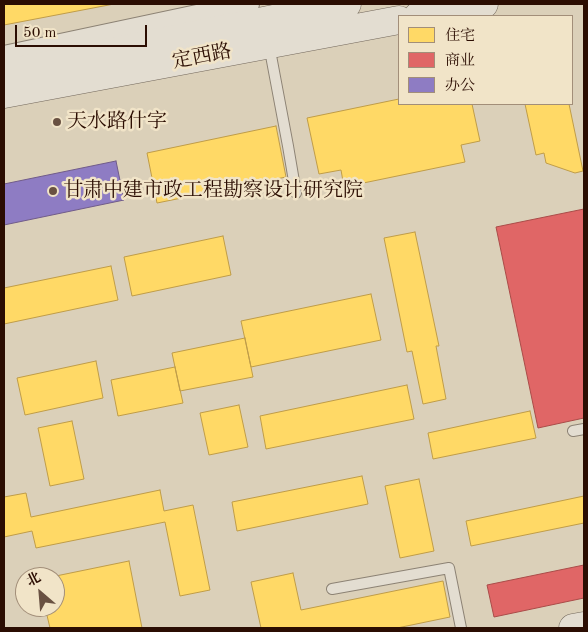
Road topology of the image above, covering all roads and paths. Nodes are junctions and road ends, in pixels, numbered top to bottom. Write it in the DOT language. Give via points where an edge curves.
graph roads {
  1 [pos="250,4"];
  2 [pos="347,4"];
  3 [pos="484,4"];
  4 [pos="424,15"];
  5 [pos="398,20"];
  6 [pos="269,44"];
  7 [pos="4,56"];
  8 [pos="4,74"];
  9 [pos="4,94"];
  10 [pos="296,193"];
  11 [pos="584,429"];
  12 [pos="572,431"];
  13 [pos="332,589"];
  14 [pos="584,626"];
  15 [pos="461,628"];
  16 [pos="572,628"];
  1 -- 7 [label="street"];
  2 -- 8 [label="main road, 定西路"];
  3 -- 4 [label="main road"];
  5 -- 6 [label="main road, 定西路"];
  6 -- 9 [label="main road, 定西路"];
  6 -- 10 [label="lane"];
  11 -- 12 [label="lane"];
  13 -- 15 [label="lane" via="449,568"];
  14 -- 16 [label="main road"];
}
